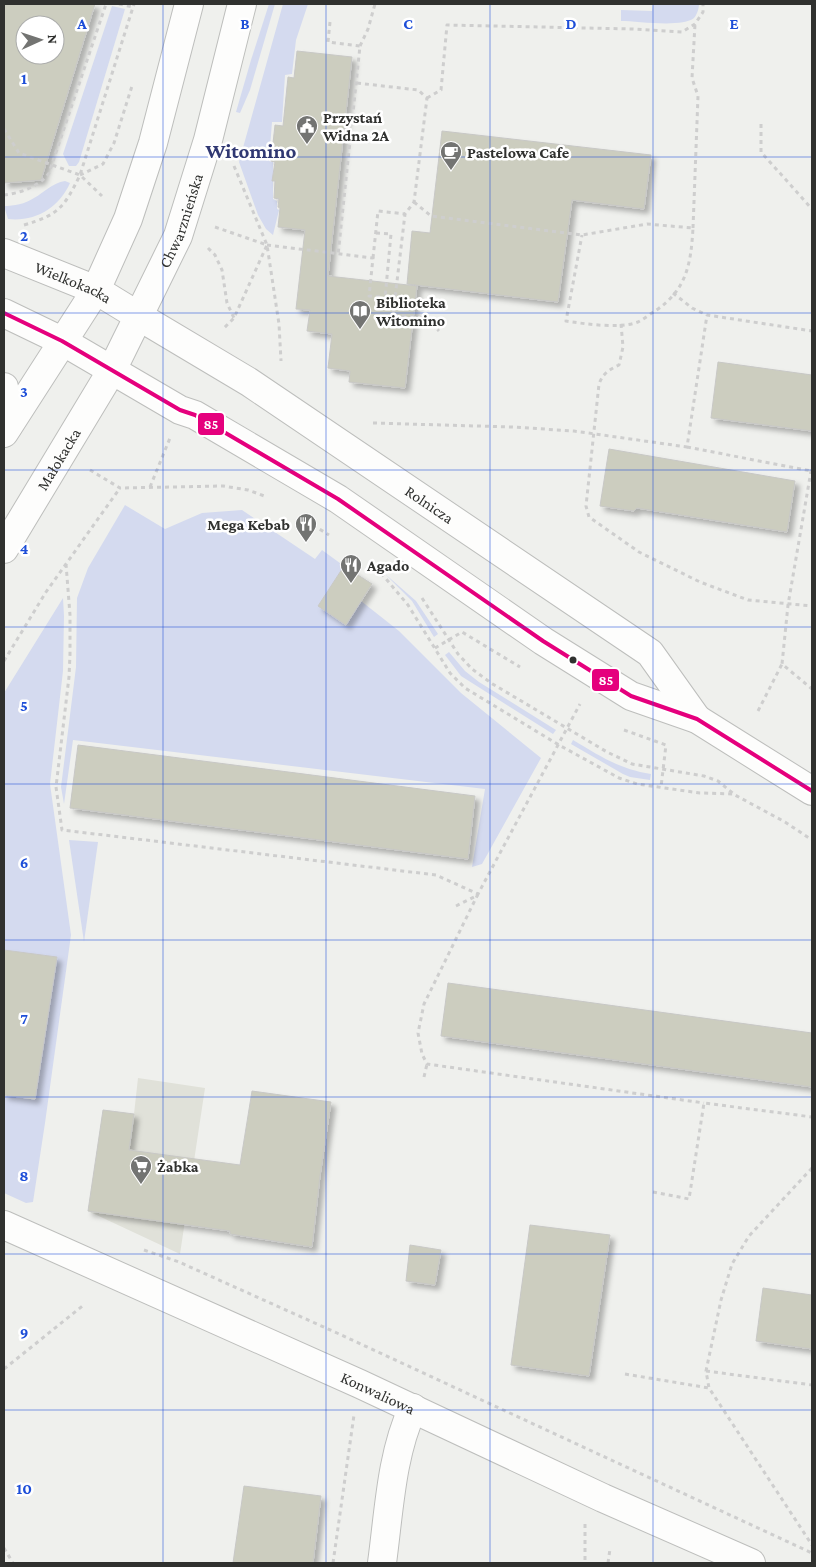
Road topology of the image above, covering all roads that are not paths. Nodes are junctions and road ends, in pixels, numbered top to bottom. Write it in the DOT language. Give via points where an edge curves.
graph roads {
  1 [pos="189,4"];
  2 [pos="242,4"];
  3 [pos="4,253"];
  4 [pos="96,290"];
  5 [pos="4,313"];
  6 [pos="140,317"];
  7 [pos="62,341"];
  8 [pos="112,370"];
  9 [pos="4,387"];
  10 [pos="6,429"];
  11 [pos="4,549"];
  12 [pos="697,719"];
  13 [pos="812,791"];
  14 [pos="4,1225"];
  15 [pos="413,1408"];
  16 [pos="382,1563"];
  17 [pos="751,1563"];
  1 -- 4 [label="main road" via="153,143 128,219"];
  2 -- 6 [label="main road, Chwarznieńska" via="187,210"];
  3 -- 4 [label="main road, Wielkokacka"];
  4 -- 6 [label="main road, Wielkokacka"];
  4 -- 7 [label="main road"];
  5 -- 7 [label="main road"];
  6 -- 8 [label="main road, Chwarznieńska"];
  6 -- 12 [label="main road, Rolnicza" via="249,382 650,653"];
  7 -- 8 [label="main road"];
  7 -- 10 [label="main road"];
  8 -- 11 [label="main road, Małokacka"];
  8 -- 12 [label="main road, Rolnicza" via="338,499 543,642 631,696"];
  9 -- 10 [label="main road" via="8,415"];
  12 -- 13 [label="main road, Rolnicza"];
  14 -- 15 [label="main road, Konwaliowa"];
  15 -- 16 [label="main road" via="398,1448"];
  15 -- 17 [label="main road, Konwaliowa" via="603,1498"];
}
